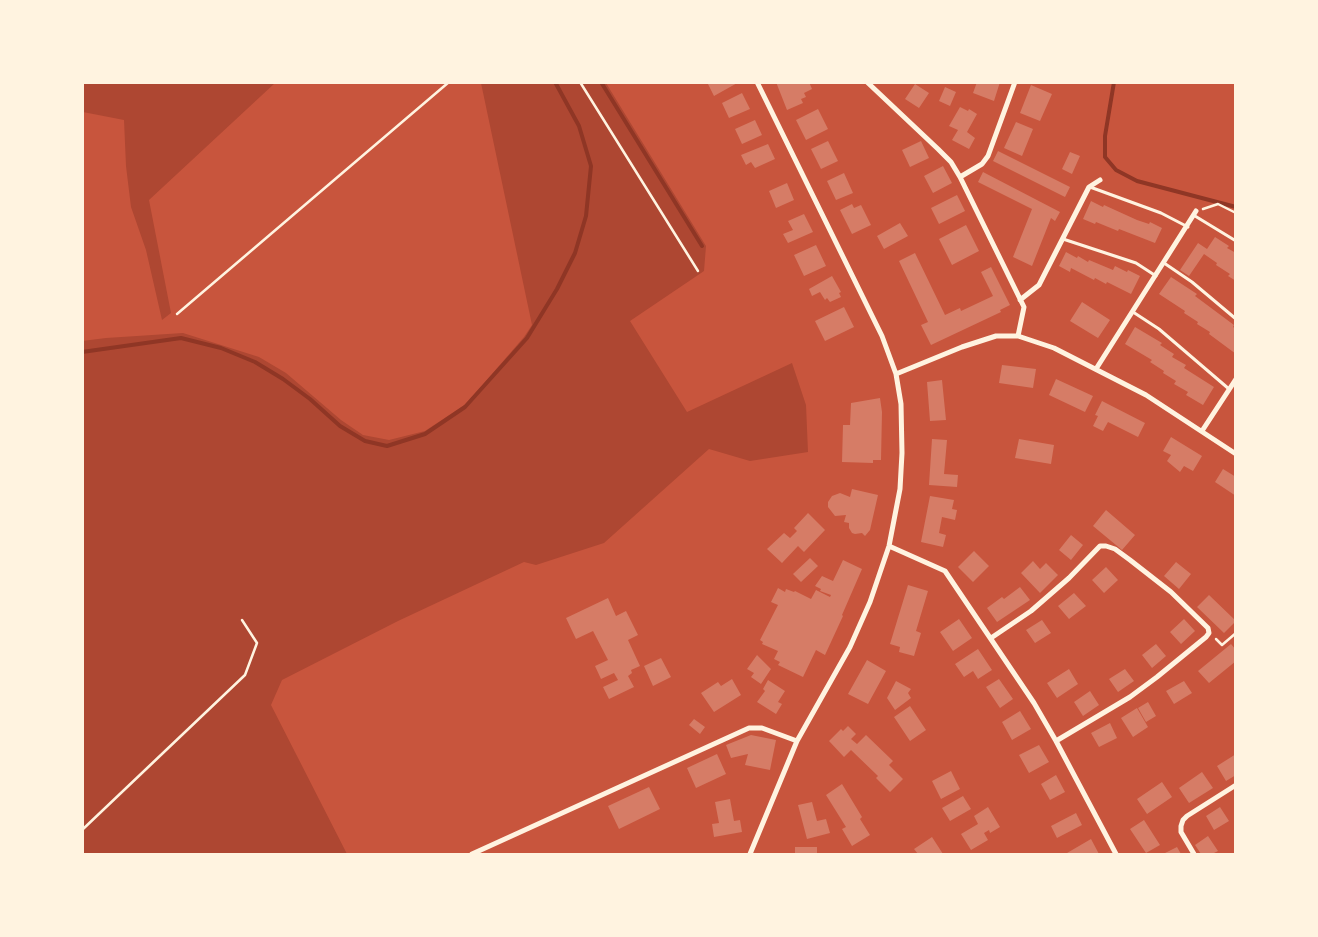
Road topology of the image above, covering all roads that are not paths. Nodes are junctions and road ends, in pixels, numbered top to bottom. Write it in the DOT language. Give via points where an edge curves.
graph roads {
  1 [pos="757,82"];
  2 [pos="867,82"];
  3 [pos="1016,82"];
  4 [pos="960,177"];
  5 [pos="1100,180"];
  6 [pos="1089,187"];
  7 [pos="1196,213"];
  8 [pos="1188,227"];
  9 [pos="1062,239"];
  10 [pos="1236,242"];
  11 [pos="1164,263"];
  12 [pos="1156,276"];
  13 [pos="1020,300"];
  14 [pos="1133,312"];
  15 [pos="1236,319"];
  16 [pos="1018,336"];
  17 [pos="1096,369"];
  18 [pos="896,374"];
  19 [pos="1236,379"];
  20 [pos="1229,389"];
  21 [pos="1202,431"];
  22 [pos="1236,454"];
  23 [pos="889,546"];
  24 [pos="991,638"];
  25 [pos="797,740"];
  26 [pos="1056,741"];
  27 [pos="1236,785"];
  28 [pos="472,854"];
  29 [pos="750,854"];
  30 [pos="1116,854"];
  31 [pos="1194,854"];
  1 -- 18 [label="street" via="882,336"];
  2 -- 4 [label="street" via="951,162"];
  3 -- 4 [label="street" via="988,156 982,164"];
  4 -- 13 [label="street"];
  5 -- 6 [label="street"];
  6 -- 8 [label="lane" via="1161,213"];
  6 -- 9 [label="street"];
  7 -- 8 [label="street"];
  7 -- 10 [label="lane"];
  8 -- 11 [label="street"];
  9 -- 12 [label="lane" via="1136,263"];
  9 -- 13 [label="street" via="1039,285"];
  11 -- 12 [label="street"];
  11 -- 15 [label="lane"];
  12 -- 14 [label="street"];
  13 -- 16 [label="street" via="1024,306"];
  14 -- 17 [label="street"];
  14 -- 20 [label="lane" via="1159,329"];
  16 -- 17 [label="street" via="1054,348"];
  16 -- 18 [label="street" via="996,336"];
  17 -- 21 [label="street" via="1146,395"];
  18 -- 23 [label="street" via="901,404 902,462"];
  19 -- 20 [label="street"];
  20 -- 21 [label="street"];
  21 -- 22 [label="street"];
  23 -- 24 [label="street" via="945,571"];
  23 -- 25 [label="street" via="858,630"];
  24 -- 26 [label="street"];
  24 -- 26 [label="street" via="1031,611 1100,546 1115,549 1171,592 1208,628 1209,632 1195,647 1130,697"];
  25 -- 28 [label="street" via="762,728 749,728"];
  25 -- 29 [label="street"];
  26 -- 30 [label="street"];
  27 -- 31 [label="street" via="1183,820 1181,832"];
}
